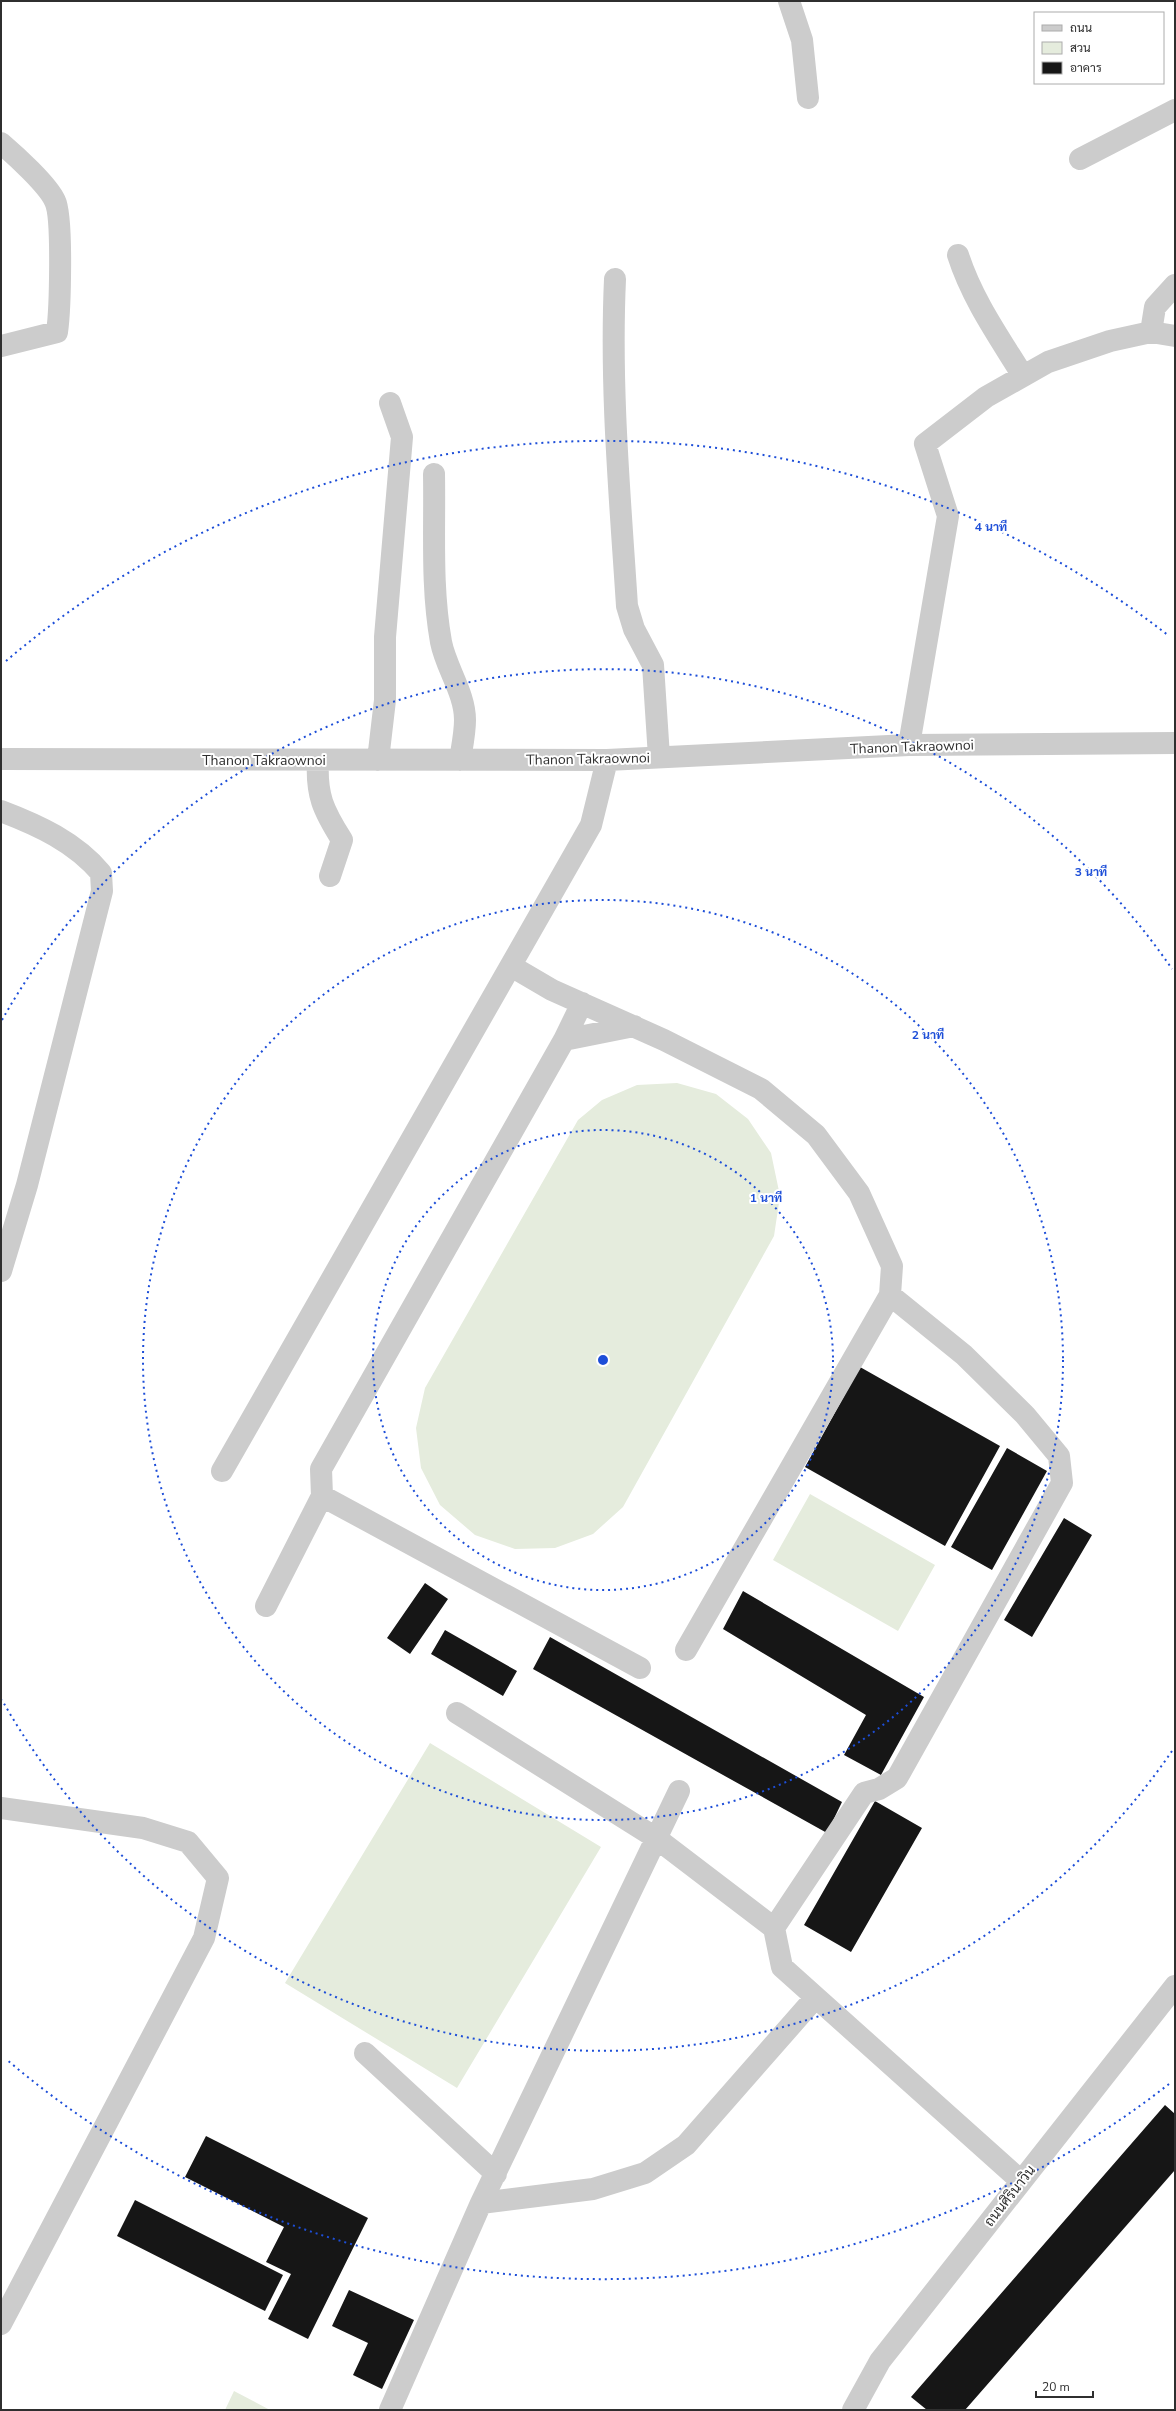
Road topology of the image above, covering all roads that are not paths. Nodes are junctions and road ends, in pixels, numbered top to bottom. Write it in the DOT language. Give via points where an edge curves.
graph roads {
  1 [pos="789,1"];
  2 [pos="808,98"];
  3 [pos="1175,110"];
  4 [pos="1,143"];
  5 [pos="1080,159"];
  6 [pos="958,255"];
  7 [pos="615,279"];
  8 [pos="1175,285"];
  9 [pos="1150,332"];
  10 [pos="1175,336"];
  11 [pos="1,346"];
  12 [pos="1023,376"];
  13 [pos="390,402"];
  14 [pos="434,474"];
  15 [pos="1175,743"];
  16 [pos="909,745"];
  17 [pos="659,757"];
  18 [pos="1,759"];
  19 [pos="318,760"];
  20 [pos="378,760"];
  21 [pos="460,760"];
  22 [pos="607,760"];
  23 [pos="1,811"];
  24 [pos="330,876"];
  25 [pos="511,966"];
  26 [pos="582,1003"];
  27 [pos="634,1026"];
  28 [pos="564,1040"];
  29 [pos="1,1271"];
  30 [pos="890,1295"];
  31 [pos="222,1471"];
  32 [pos="322,1496"];
  33 [pos="266,1606"];
  34 [pos="686,1650"];
  35 [pos="640,1668"];
  36 [pos="457,1713"];
  37 [pos="678,1790"];
  38 [pos="1,1808"];
  39 [pos="656,1838"];
  40 [pos="774,1928"];
  41 [pos="1175,1986"];
  42 [pos="815,1998"];
  43 [pos="365,2053"];
  44 [pos="496,2174"];
  45 [pos="1021,2181"];
  46 [pos="481,2203"];
  47 [pos="1,2324"];
  48 [pos="390,2410"];
  49 [pos="853,2410"];
  1 -- 2 [label="street" via="802,40"];
  3 -- 5 [label="street"];
  4 -- 11 [label="street" via="30,170 55,200 59,236 57,332"];
  6 -- 12 [label="street" via="966,279 981,309"];
  7 -- 17 [label="street" via="614,399 627,606 634,629 653,665"];
  8 -- 9 [label="street" via="1155,307"];
  9 -- 10 [label="street"];
  9 -- 12 [label="street" via="1110,341 1048,362"];
  12 -- 16 [label="street" via="986,397 925,444 948,516"];
  13 -- 20 [label="street" via="402,437 385,637 385,700"];
  14 -- 21 [label="street" via="434,569 437,606 447,664 461,698 465,720"];
  15 -- 16 [label="street, Thanon Takraownoi"];
  16 -- 17 [label="street, Thanon Takraownoi"];
  17 -- 22 [label="street, Thanon Takraownoi"];
  18 -- 19 [label="street, Thanon Takraownoi"];
  19 -- 20 [label="street, Thanon Takraownoi"];
  19 -- 24 [label="street" via="316,784 327,815 342,840"];
  20 -- 21 [label="street, Thanon Takraownoi"];
  21 -- 22 [label="street, Thanon Takraownoi"];
  22 -- 25 [label="street" via="591,825"];
  23 -- 29 [label="street" via="32,822 77,849 101,873 102,891 27,1185"];
  25 -- 26 [label="street" via="552,990"];
  25 -- 31 [label="street"];
  26 -- 27 [label="street"];
  26 -- 28 [label="street"];
  27 -- 28 [label="street"];
  27 -- 30 [label="street" via="761,1089 816,1135 859,1193 892,1266"];
  28 -- 32 [label="street" via="321,1469"];
  30 -- 34 [label="street"];
  30 -- 40 [label="street" via="964,1355 1025,1415 1059,1456 1062,1483 896,1778 879,1789 864,1793"];
  32 -- 33 [label="street"];
  32 -- 35 [label="street"];
  36 -- 39 [label="street"];
  37 -- 39 [label="street"];
  38 -- 47 [label="street" via="143,1828 188,1842 218,1878 204,1938"];
  39 -- 40 [label="street"];
  39 -- 44 [label="street"];
  40 -- 42 [label="street" via="782,1967"];
  41 -- 45 [label="street, ถนนศิรินาวิน"];
  42 -- 45 [label="street"];
  42 -- 46 [label="street" via="686,2145 645,2173 593,2189"];
  43 -- 44 [label="street"];
  44 -- 46 [label="street"];
  45 -- 49 [label="street, ถนนศิรินาวิน" via="880,2361"];
  46 -- 48 [label="street"];
}
